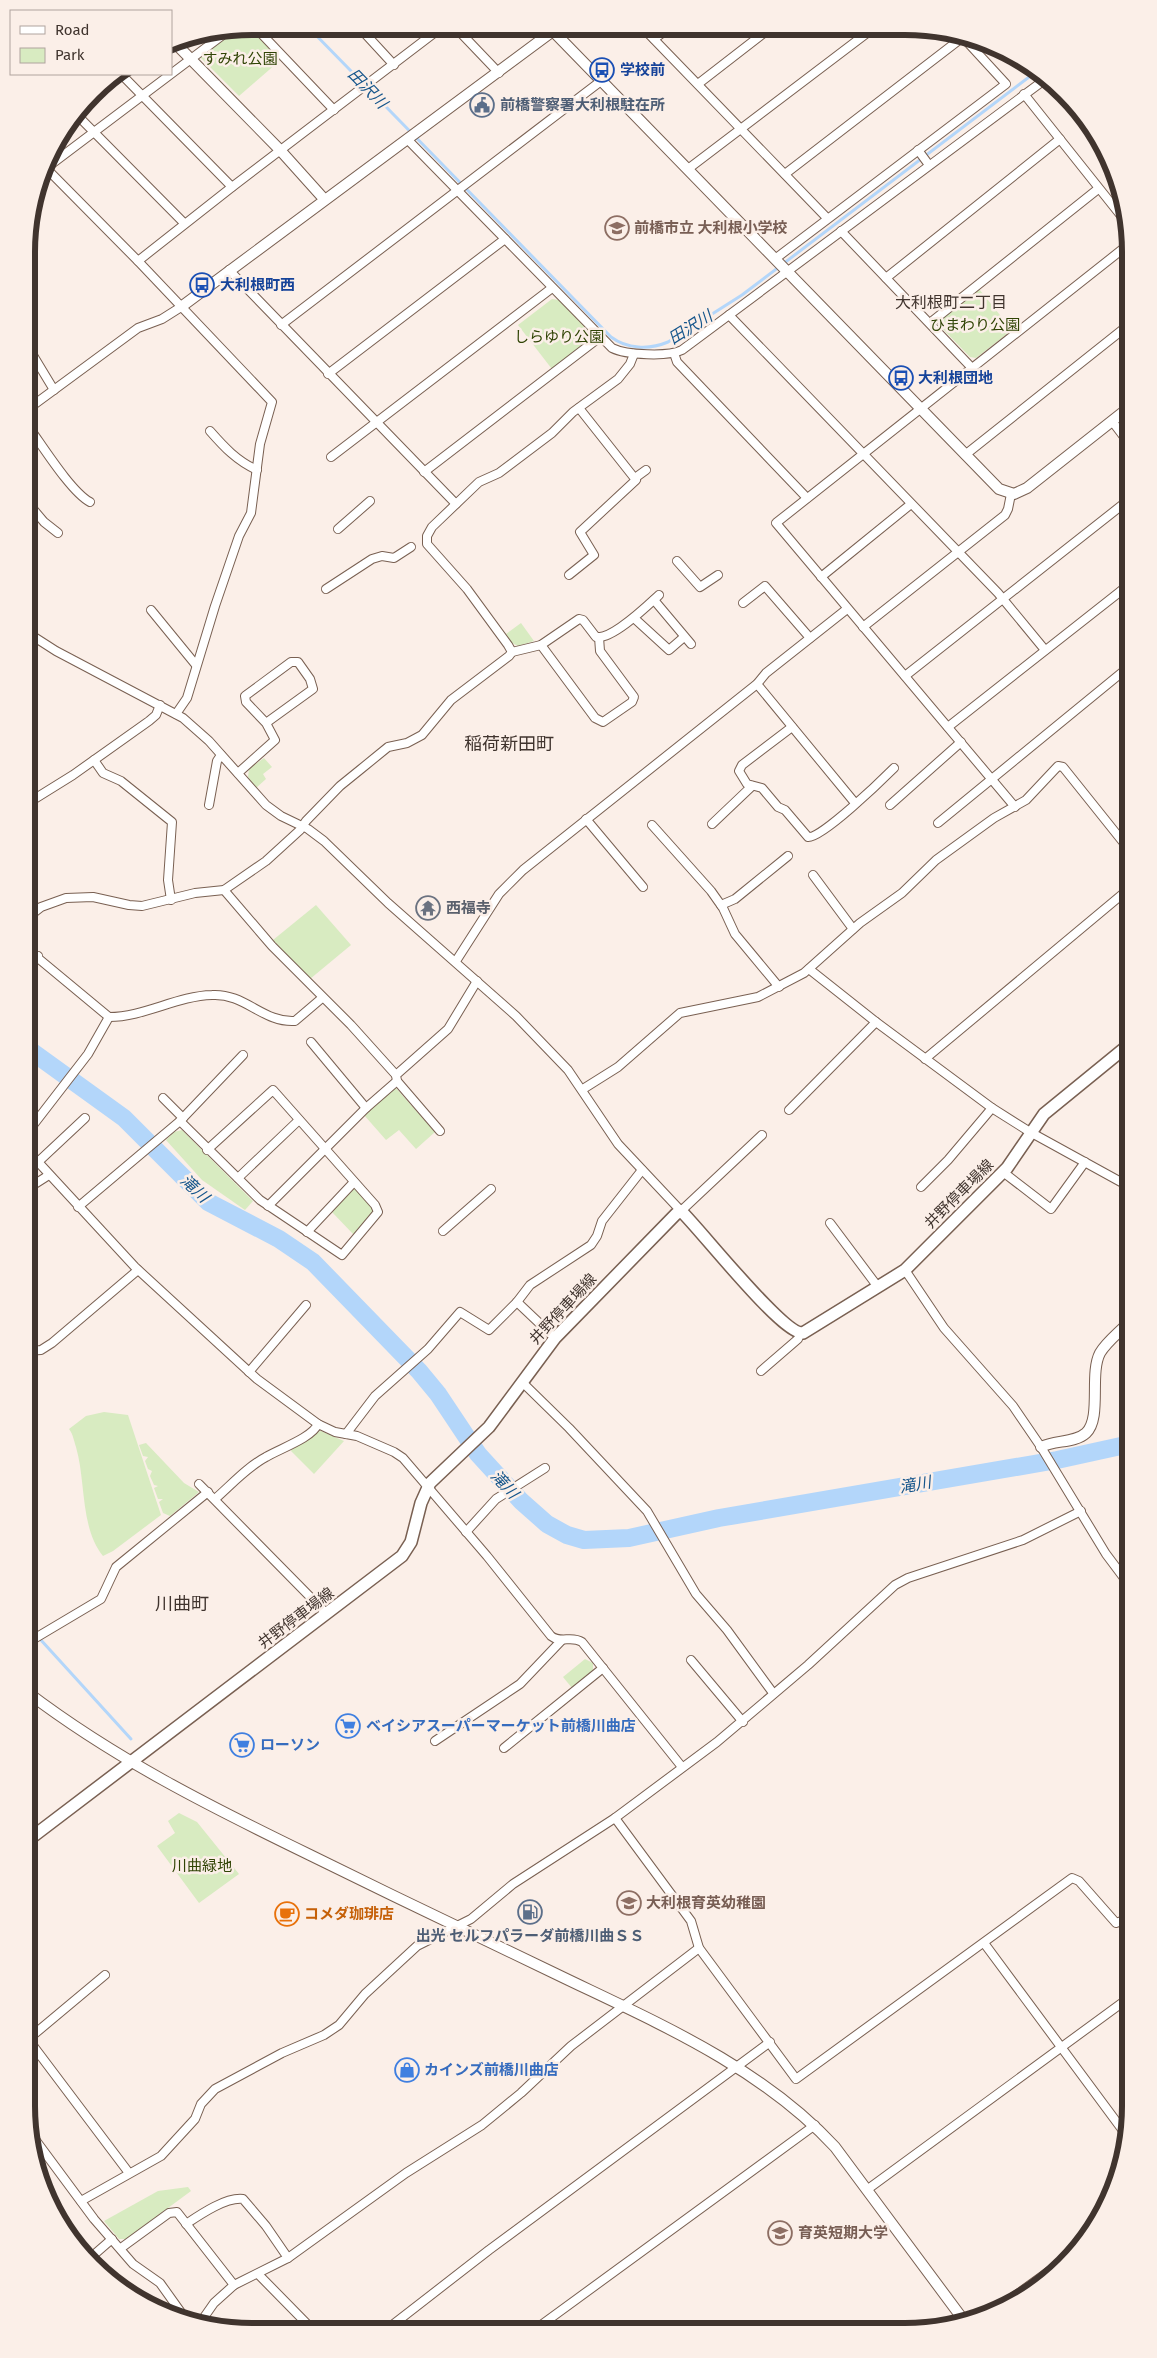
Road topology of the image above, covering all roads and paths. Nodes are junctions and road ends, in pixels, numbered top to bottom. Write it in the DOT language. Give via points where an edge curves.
graph roads {
  1 [pos="263,35"];
  2 [pos="366,35"];
  3 [pos="432,35"];
  4 [pos="463,35"];
  5 [pos="546,35"];
  6 [pos="559,35"];
  7 [pos="650,35"];
  8 [pos="660,35"];
  9 [pos="762,35"];
  10 [pos="864,35"];
  11 [pos="219,38"];
  12 [pos="654,39"];
  13 [pos="956,41"];
  14 [pos="971,46"];
  15 [pos="180,48"];
  16 [pos="190,60"];
  17 [pos="394,65"];
  18 [pos="498,73"];
  19 [pos="172,74"];
  20 [pos="170,75"];
  21 [pos="125,77"];
  22 [pos="602,82"];
  23 [pos="1040,82"];
  24 [pos="698,84"];
  25 [pos="1024,94"];
  26 [pos="143,96"];
  27 [pos="334,110"];
  28 [pos="81,119"];
  29 [pos="740,128"];
  30 [pos="94,132"];
  31 [pos="408,139"];
  32 [pos="1060,139"];
  33 [pos="280,150"];
  34 [pos="918,150"];
  35 [pos="55,160"];
  36 [pos="929,165"];
  37 [pos="688,169"];
  38 [pos="50,173"];
  39 [pos="785,174"];
  40 [pos="232,187"];
  41 [pos="1098,189"];
  42 [pos="458,190"];
  43 [pos="324,199"];
  44 [pos="1118,213"];
  45 [pos="827,218"];
  46 [pos="184,224"];
  47 [pos="841,231"];
  48 [pos="505,239"];
  49 [pos="1122,250"];
  50 [pos="774,259"];
  51 [pos="138,261"];
  52 [pos="229,270"];
  53 [pos="786,272"];
  54 [pos="886,278"];
  55 [pos="552,288"];
  56 [pos="181,307"];
  57 [pos="729,315"];
  58 [pos="930,323"];
  59 [pos="281,325"];
  60 [pos="1122,329"];
  61 [pos="600,337"];
  62 [pos="674,353"];
  63 [pos="634,354"];
  64 [pos="35,359"];
  65 [pos="972,368"];
  66 [pos="328,374"];
  67 [pos="54,390"];
  68 [pos="35,404"];
  69 [pos="579,408"];
  70 [pos="920,409"];
  71 [pos="1122,413"];
  72 [pos="1112,421"];
  73 [pos="376,422"];
  74 [pos="210,431"];
  75 [pos="1122,434"];
  76 [pos="35,436"];
  77 [pos="863,454"];
  78 [pos="965,455"];
  79 [pos="331,456"];
  80 [pos="258,470"];
  81 [pos="646,470"];
  82 [pos="424,472"];
  83 [pos="635,478"];
  84 [pos="1011,494"];
  85 [pos="807,498"];
  86 [pos="370,501"];
  87 [pos="90,502"];
  88 [pos="456,504"];
  89 [pos="912,504"];
  90 [pos="1122,505"];
  91 [pos="35,511"];
  92 [pos="338,529"];
  93 [pos="58,533"];
  94 [pos="411,547"];
  95 [pos="959,552"];
  96 [pos="677,561"];
  97 [pos="718,575"];
  98 [pos="569,576"];
  99 [pos="821,578"];
  100 [pos="326,590"];
  101 [pos="1121,591"];
  102 [pos="1004,599"];
  103 [pos="743,604"];
  104 [pos="848,609"];
  105 [pos="151,610"];
  106 [pos="634,618"];
  107 [pos="863,628"];
  108 [pos="684,636"];
  109 [pos="599,637"];
  110 [pos="35,638"];
  111 [pos="810,638"];
  112 [pos="691,644"];
  113 [pos="541,646"];
  114 [pos="1045,650"];
  115 [pos="512,652"];
  116 [pos="196,665"];
  117 [pos="1122,672"];
  118 [pos="905,676"];
  119 [pos="757,684"];
  120 [pos="160,705"];
  121 [pos="176,714"];
  122 [pos="266,723"];
  123 [pos="792,727"];
  124 [pos="948,727"];
  125 [pos="961,742"];
  126 [pos="221,755"];
  127 [pos="94,760"];
  128 [pos="894,768"];
  129 [pos="238,773"];
  130 [pos="991,778"];
  131 [pos="752,786"];
  132 [pos="35,798"];
  133 [pos="855,804"];
  134 [pos="890,805"];
  135 [pos="209,806"];
  136 [pos="1015,806"];
  137 [pos="586,819"];
  138 [pos="938,823"];
  139 [pos="712,824"];
  140 [pos="652,825"];
  141 [pos="302,826"];
  142 [pos="1122,841"];
  143 [pos="788,856"];
  144 [pos="813,875"];
  145 [pos="644,887"];
  146 [pos="224,890"];
  147 [pos="1122,895"];
  148 [pos="171,900"];
  149 [pos="721,905"];
  150 [pos="35,912"];
  151 [pos="853,929"];
  152 [pos="35,954"];
  153 [pos="38,956"];
  154 [pos="35,959"];
  155 [pos="456,961"];
  156 [pos="809,968"];
  157 [pos="477,981"];
  158 [pos="779,987"];
  159 [pos="322,998"];
  160 [pos="109,1017"];
  161 [pos="876,1022"];
  162 [pos="311,1042"];
  163 [pos="1122,1050"];
  164 [pos="244,1055"];
  165 [pos="925,1059"];
  166 [pos="396,1078"];
  167 [pos="583,1089"];
  168 [pos="163,1098"];
  169 [pos="366,1108"];
  170 [pos="992,1108"];
  171 [pos="789,1110"];
  172 [pos="86,1118"];
  173 [pos="181,1119"];
  174 [pos="299,1120"];
  175 [pos="35,1123"];
  176 [pos="440,1131"];
  177 [pos="1030,1132"];
  178 [pos="762,1135"];
  179 [pos="207,1150"];
  180 [pos="326,1150"];
  181 [pos="35,1159"];
  182 [pos="38,1162"];
  183 [pos="1085,1162"];
  184 [pos="642,1170"];
  185 [pos="1003,1172"];
  186 [pos="49,1175"];
  187 [pos="238,1178"];
  188 [pos="354,1182"];
  189 [pos="1122,1183"];
  190 [pos="35,1184"];
  191 [pos="920,1187"];
  192 [pos="491,1189"];
  193 [pos="268,1206"];
  194 [pos="78,1208"];
  195 [pos="681,1211"];
  196 [pos="830,1223"];
  197 [pos="307,1232"];
  198 [pos="443,1232"];
  199 [pos="138,1270"];
  200 [pos="905,1270"];
  201 [pos="878,1287"];
  202 [pos="517,1302"];
  203 [pos="306,1305"];
  204 [pos="1122,1330"];
  205 [pos="800,1334"];
  206 [pos="555,1338"];
  207 [pos="35,1350"];
  208 [pos="761,1371"];
  209 [pos="249,1372"];
  210 [pos="522,1382"];
  211 [pos="318,1424"];
  212 [pos="346,1434"];
  213 [pos="1042,1448"];
  214 [pos="545,1468"];
  215 [pos="199,1484"];
  216 [pos="427,1487"];
  217 [pos="208,1492"];
  218 [pos="215,1499"];
  219 [pos="1081,1511"];
  220 [pos="466,1532"];
  221 [pos="1122,1575"];
  222 [pos="326,1613"];
  223 [pos="35,1638"];
  224 [pos="561,1641"];
  225 [pos="691,1660"];
  226 [pos="603,1668"];
  227 [pos="773,1693"];
  228 [pos="35,1698"];
  229 [pos="743,1722"];
  230 [pos="435,1741"];
  231 [pos="504,1748"];
  232 [pos="131,1763"];
  233 [pos="682,1766"];
  234 [pos="614,1818"];
  235 [pos="35,1834"];
  236 [pos="1122,1921"];
  237 [pos="456,1926"];
  238 [pos="984,1942"];
  239 [pos="699,1948"];
  240 [pos="105,1975"];
  241 [pos="1122,2003"];
  242 [pos="623,2007"];
  243 [pos="35,2033"];
  244 [pos="770,2042"];
  245 [pos="1061,2047"];
  246 [pos="35,2050"];
  247 [pos="739,2067"];
  248 [pos="815,2125"];
  249 [pos="1121,2128"];
  250 [pos="38,2144"];
  251 [pos="129,2173"];
  252 [pos="868,2189"];
  253 [pos="81,2201"];
  254 [pos="186,2224"];
  255 [pos="112,2238"];
  256 [pos="121,2248"];
  257 [pos="94,2254"];
  258 [pos="288,2258"];
  259 [pos="259,2275"];
  260 [pos="234,2285"];
  261 [pos="179,2310"];
  262 [pos="961,2316"];
  263 [pos="204,2318"];
  264 [pos="306,2323"];
  265 [pos="395,2323"];
  266 [pos="544,2323"];
  1 -- 27 [label="street"];
  2 -- 17 [label="street"];
  3 -- 17 [label="street"];
  4 -- 18 [label="street"];
  5 -- 18 [label="street"];
  6 -- 22 [label="street"];
  7 -- 12 [label="street"];
  8 -- 12 [label="street"];
  9 -- 24 [label="street"];
  10 -- 29 [label="street"];
  11 -- 16 [label="street"];
  12 -- 24 [label="street"];
  13 -- 39 [label="street"];
  14 -- 34 [label="street" via="1006,84"];
  15 -- 16 [label="street"];
  16 -- 19 [label="street"];
  16 -- 33 [label="street"];
  17 -- 27 [label="street"];
  18 -- 31 [label="street"];
  20 -- 26 [label="street"];
  21 -- 26 [label="street"];
  22 -- 37 [label="street"];
  22 -- 42 [label="street"];
  23 -- 25 [label="street"];
  24 -- 29 [label="street"];
  25 -- 32 [label="street"];
  25 -- 36 [label="street"];
  26 -- 30 [label="street"];
  26 -- 40 [label="street"];
  27 -- 33 [label="street"];
  28 -- 30 [label="street"];
  29 -- 37 [label="street"];
  29 -- 39 [label="street"];
  30 -- 35 [label="street"];
  30 -- 46 [label="street"];
  31 -- 42 [label="street"];
  31 -- 43 [label="street"];
  32 -- 41 [label="street"];
  32 -- 54 [label="street"];
  33 -- 40 [label="street"];
  33 -- 43 [label="street"];
  34 -- 36 [label="street"];
  34 -- 45 [label="street"];
  36 -- 47 [label="street"];
  37 -- 50 [label="street"];
  38 -- 51 [label="street"];
  39 -- 45 [label="street"];
  40 -- 46 [label="street"];
  41 -- 44 [label="street"];
  41 -- 58 [label="street"];
  42 -- 48 [label="street"];
  42 -- 59 [label="street"];
  43 -- 52 [label="street"];
  45 -- 50 [label="street"];
  46 -- 51 [label="street"];
  47 -- 53 [label="street"];
  47 -- 54 [label="street"];
  48 -- 55 [label="street"];
  48 -- 66 [label="street"];
  49 -- 65 [label="street"];
  50 -- 53 [label="street"];
  51 -- 56 [label="street"];
  52 -- 56 [label="street"];
  52 -- 59 [label="street"];
  53 -- 57 [label="street"];
  53 -- 70 [label="street"];
  54 -- 58 [label="street"];
  55 -- 61 [label="street"];
  55 -- 73 [label="street"];
  56 -- 67 [label="street" via="138,328"];
  56 -- 80 [label="street" via="271,400 273,406 260,444"];
  57 -- 62 [label="street"];
  57 -- 77 [label="street"];
  58 -- 65 [label="street"];
  59 -- 66 [label="street"];
  60 -- 78 [label="street"];
  61 -- 63 [label="street" via="616,350"];
  61 -- 82 [label="street"];
  62 -- 63 [label="street"];
  62 -- 85 [label="street" via="677,362"];
  63 -- 69 [label="street" via="618,379"];
  64 -- 67 [label="street"];
  65 -- 70 [label="street"];
  66 -- 73 [label="street"];
  67 -- 68 [label="street"];
  69 -- 83 [label="street"];
  69 -- 88 [label="street" via="499,473 478,482"];
  70 -- 77 [label="street"];
  70 -- 78 [label="street"];
  71 -- 72 [label="street"];
  72 -- 75 [label="street"];
  72 -- 84 [label="street" via="1027,488"];
  73 -- 79 [label="street"];
  73 -- 82 [label="street"];
  74 -- 80 [label="street" via="229,452"];
  76 -- 87 [label="street" via="63,474"];
  77 -- 85 [label="street"];
  77 -- 89 [label="street"];
  78 -- 84 [label="street" via="994,486"];
  80 -- 116 [label="street" via="251,513 239,536"];
  81 -- 83 [label="street"];
  82 -- 88 [label="street"];
  83 -- 98 [label="street" via="634,483 580,532 594,555"];
  84 -- 95 [label="street" via="1004,515"];
  85 -- 99 [label="street" via="776,523"];
  86 -- 92 [label="street"];
  88 -- 115 [label="street" via="432,527 427,544 470,593"];
  89 -- 95 [label="street"];
  89 -- 99 [label="street"];
  90 -- 102 [label="street"];
  91 -- 93 [label="street"];
  94 -- 100 [label="street" via="394,558 382,556 372,559"];
  95 -- 102 [label="street"];
  95 -- 107 [label="street"];
  96 -- 97 [label="street" via="700,587"];
  99 -- 104 [label="street"];
  101 -- 114 [label="street"];
  102 -- 114 [label="street"];
  102 -- 118 [label="street"];
  103 -- 111 [label="street" via="765,586"];
  104 -- 107 [label="street"];
  104 -- 111 [label="street"];
  105 -- 116 [label="street"];
  106 -- 108 [label="street" via="669,650"];
  106 -- 108 [label="street" via="656,598"];
  106 -- 109 [label="street"];
  107 -- 118 [label="street"];
  108 -- 112 [label="street"];
  109 -- 113 [label="street" via="579,619"];
  109 -- 113 [label="street" via="600,651 634,697 632,702 603,722 595,718"];
  110 -- 120 [label="street"];
  111 -- 119 [label="street"];
  113 -- 115 [label="street"];
  114 -- 124 [label="street"];
  115 -- 141 [label="street" via="451,700 422,735 407,743 388,747"];
  116 -- 121 [label="street" via="187,698"];
  117 -- 130 [label="street"];
  118 -- 124 [label="street"];
  119 -- 123 [label="street"];
  119 -- 137 [label="street"];
  120 -- 121 [label="street"];
  120 -- 127 [label="street" via="153,718"];
  121 -- 126 [label="street"];
  122 -- 122 [label="street" via="246,702 245,696 291,662 298,662 313,689"];
  122 -- 129 [label="street" via="275,740"];
  123 -- 131 [label="street" via="740,767 740,774"];
  123 -- 133 [label="street"];
  124 -- 125 [label="street"];
  125 -- 130 [label="street"];
  125 -- 134 [label="street"];
  126 -- 129 [label="street"];
  126 -- 135 [label="street" via="217,761"];
  127 -- 132 [label="street"];
  127 -- 148 [label="street" via="103,774 121,781 172,822 168,880"];
  128 -- 133 [label="street"];
  129 -- 141 [label="street" via="266,805"];
  130 -- 136 [label="street"];
  130 -- 138 [label="street"];
  131 -- 133 [label="street" via="762,788 811,838 819,835"];
  131 -- 139 [label="street"];
  136 -- 142 [label="street" via="1032,795 1056,767 1063,767"];
  136 -- 151 [label="street" via="936,860 902,893"];
  137 -- 145 [label="street"];
  137 -- 155 [label="street" via="523,870 499,894"];
  140 -- 149 [label="street"];
  141 -- 146 [label="street" via="266,861"];
  141 -- 155 [label="street" via="324,841 396,910"];
  143 -- 149 [label="street" via="735,899"];
  144 -- 151 [label="street"];
  146 -- 148 [label="street"];
  146 -- 159 [label="street"];
  147 -- 165 [label="street"];
  148 -- 150 [label="street" via="135,906 100,898 66,898 41,906"];
  149 -- 158 [label="street" via="735,934"];
  151 -- 156 [label="street"];
  152 -- 153 [label="street"];
  153 -- 154 [label="street"];
  153 -- 160 [label="street"];
  155 -- 157 [label="street"];
  156 -- 158 [label="street"];
  156 -- 161 [label="street"];
  157 -- 166 [label="street" via="448,1029"];
  157 -- 167 [label="street" via="568,1070"];
  158 -- 167 [label="street" via="758,998 680,1013 618,1068"];
  159 -- 160 [label="street" via="295,1021 275,1020 230,996 212,995"];
  159 -- 166 [label="street" via="351,1025"];
  160 -- 175 [label="street" via="78,1068"];
  161 -- 165 [label="street"];
  161 -- 171 [label="street"];
  162 -- 169 [label="street"];
  163 -- 177 [label="main road, 井野停車場線" via="1049,1110"];
  164 -- 173 [label="street"];
  165 -- 170 [label="street"];
  166 -- 169 [label="street"];
  166 -- 176 [label="street"];
  167 -- 184 [label="street" via="609,1132"];
  168 -- 173 [label="street"];
  169 -- 180 [label="street"];
  170 -- 177 [label="street"];
  170 -- 191 [label="street" via="948,1160"];
  172 -- 182 [label="street"];
  173 -- 179 [label="street"];
  173 -- 194 [label="street"];
  174 -- 179 [label="street" via="273,1090"];
  174 -- 180 [label="street"];
  174 -- 187 [label="street"];
  177 -- 183 [label="street"];
  177 -- 185 [label="main road, 井野停車場線"];
  178 -- 195 [label="street"];
  179 -- 187 [label="street"];
  180 -- 188 [label="street"];
  180 -- 193 [label="street"];
  181 -- 182 [label="street"];
  182 -- 186 [label="street"];
  183 -- 185 [label="street" via="1051,1209"];
  183 -- 189 [label="street"];
  184 -- 195 [label="street"];
  184 -- 202 [label="street" via="605,1217 590,1245 530,1285"];
  185 -- 200 [label="main road, 井野停車場線"];
  186 -- 190 [label="street"];
  186 -- 194 [label="street"];
  187 -- 193 [label="street"];
  188 -- 197 [label="street"];
  188 -- 197 [label="street" via="375,1204 378,1212 342,1255"];
  192 -- 198 [label="street"];
  193 -- 197 [label="street"];
  194 -- 199 [label="street"];
  195 -- 205 [label="main road" via="732,1269 792,1330"];
  195 -- 206 [label="main road, 井野停車場線"];
  196 -- 201 [label="street"];
  199 -- 207 [label="street" via="52,1344"];
  199 -- 209 [label="street"];
  200 -- 201 [label="main road, 井野停車場線"];
  200 -- 213 [label="street" via="944,1328 1014,1406"];
  201 -- 205 [label="main road, 井野停車場線"];
  202 -- 206 [label="street"];
  202 -- 212 [label="street" via="489,1330 460,1312 421,1356 375,1396"];
  203 -- 209 [label="street"];
  204 -- 213 [label="street" via="1105,1346 1097,1362 1093,1411 1087,1431"];
  205 -- 208 [label="street"];
  206 -- 210 [label="main road, 井野停車場線"];
  209 -- 211 [label="street"];
  210 -- 216 [label="main road, 井野停車場線" via="482,1436"];
  210 -- 227 [label="street" via="639,1501 653,1519 696,1594"];
  211 -- 212 [label="street"];
  211 -- 218 [label="street" via="305,1436 261,1460"];
  212 -- 216 [label="street" via="399,1455"];
  213 -- 219 [label="street"];
  214 -- 220 [label="street" via="498,1498"];
  215 -- 217 [label="street"];
  216 -- 220 [label="street"];
  216 -- 222 [label="main road, 井野停車場線" via="406,1552"];
  217 -- 218 [label="street"];
  217 -- 223 [label="street" via="116,1567 100,1599"];
  218 -- 222 [label="street"];
  219 -- 221 [label="street"];
  219 -- 227 [label="street" via="1023,1540 899,1582"];
  220 -- 224 [label="street" via="551,1636"];
  222 -- 232 [label="main road, 井野停車場線"];
  224 -- 226 [label="street" via="577,1639"];
  224 -- 230 [label="street" via="520,1684"];
  225 -- 229 [label="street"];
  226 -- 231 [label="street"];
  226 -- 233 [label="street"];
  227 -- 229 [label="street"];
  228 -- 232 [label="street"];
  229 -- 233 [label="street"];
  232 -- 235 [label="main road, 井野停車場線"];
  232 -- 237 [label="street" via="246,1824"];
  233 -- 234 [label="street"];
  234 -- 237 [label="street" via="514,1884 471,1919"];
  234 -- 239 [label="street" via="691,1921"];
  236 -- 238 [label="street" via="1116,1923 1079,1880 1072,1878"];
  237 -- 242 [label="street"];
  237 -- 251 [label="street" via="408,1954 365,1994 339,2025 324,2036 296,2046 215,2089 161,2156"];
  238 -- 244 [label="street" via="796,2079"];
  238 -- 245 [label="street"];
  239 -- 242 [label="street"];
  239 -- 244 [label="street"];
  240 -- 243 [label="street"];
  241 -- 245 [label="street"];
  242 -- 247 [label="street"];
  242 -- 258 [label="street" via="571,2046 522,2093 482,2125 406,2173"];
  244 -- 247 [label="street"];
  245 -- 249 [label="street"];
  245 -- 252 [label="street"];
  246 -- 251 [label="street"];
  247 -- 248 [label="street" via="779,2094"];
  247 -- 265 [label="street"];
  248 -- 252 [label="street"];
  248 -- 266 [label="street"];
  250 -- 253 [label="street"];
  251 -- 253 [label="street"];
  252 -- 262 [label="street"];
  253 -- 255 [label="street"];
  254 -- 256 [label="street" via="178,2212 169,2213"];
  254 -- 258 [label="street" via="224,2203 243,2199"];
  254 -- 260 [label="street"];
  255 -- 256 [label="street"];
  255 -- 257 [label="street"];
  256 -- 261 [label="street" via="133,2264 160,2283"];
  258 -- 259 [label="street"];
  259 -- 260 [label="street"];
  259 -- 264 [label="street"];
  260 -- 263 [label="street"];
}
